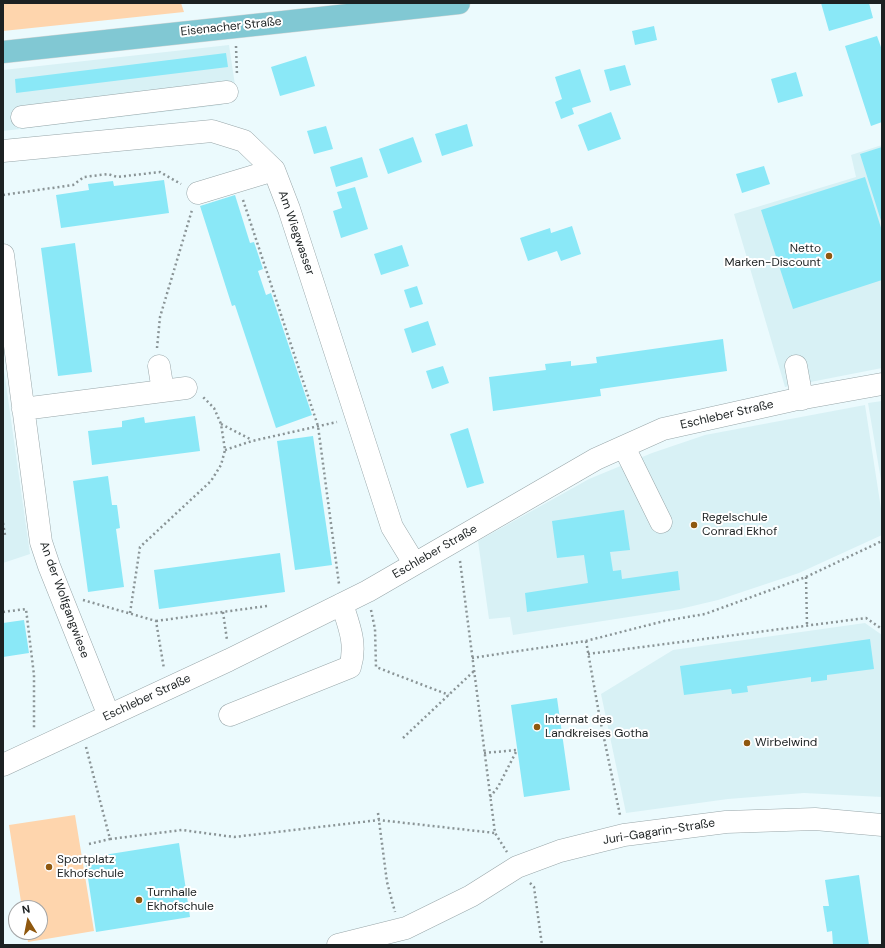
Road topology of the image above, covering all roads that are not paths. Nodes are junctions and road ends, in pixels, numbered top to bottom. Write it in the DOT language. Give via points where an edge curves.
graph roads {
  1 [pos="459,3"];
  2 [pos="3,52"];
  3 [pos="227,92"];
  4 [pos="113,106"];
  5 [pos="22,117"];
  6 [pos="117,139"];
  7 [pos="3,151"];
  8 [pos="274,170"];
  9 [pos="198,193"];
  10 [pos="3,255"];
  11 [pos="160,366"];
  12 [pos="796,366"];
  13 [pos="882,384"];
  14 [pos="186,388"];
  15 [pos="163,391"];
  16 [pos="802,399"];
  17 [pos="23,409"];
  18 [pos="624,447"];
  19 [pos="660,522"];
  20 [pos="414,563"];
  21 [pos="342,604"];
  22 [pos="230,715"];
  23 [pos="109,716"];
  24 [pos="3,765"];
  25 [pos="882,825"];
  26 [pos="338,945"];
  1 -- 2 [label="main road, Eisenacher Straße"];
  3 -- 4 [label="street"];
  4 -- 5 [label="street"];
  4 -- 6 [label="street"];
  6 -- 7 [label="street, Am Wiegwasser"];
  6 -- 8 [label="street, Am Wiegwasser" via="212,131 244,141"];
  8 -- 9 [label="street"];
  8 -- 20 [label="street, Am Wiegwasser" via="289,209 392,527"];
  10 -- 17 [label="street, An der Wolfgangwiese"];
  11 -- 15 [label="street"];
  12 -- 16 [label="street"];
  13 -- 16 [label="street, Eschleber Straße"];
  14 -- 15 [label="street"];
  15 -- 17 [label="street"];
  16 -- 18 [label="street, Eschleber Straße" via="663,429"];
  17 -- 23 [label="street, An der Wolfgangwiese" via="41,542"];
  18 -- 19 [label="street"];
  18 -- 20 [label="street, Eschleber Straße" via="596,459"];
  20 -- 21 [label="street, Eschleber Straße"];
  21 -- 22 [label="street" via="354,653 350,667"];
  21 -- 23 [label="street, Eschleber Straße"];
  23 -- 24 [label="street, Eschleber Straße"];
  25 -- 26 [label="street, Juri-Gagarin-Straße" via="815,818 726,822 624,835 560,851 517,867 471,896 400,929"];
}
